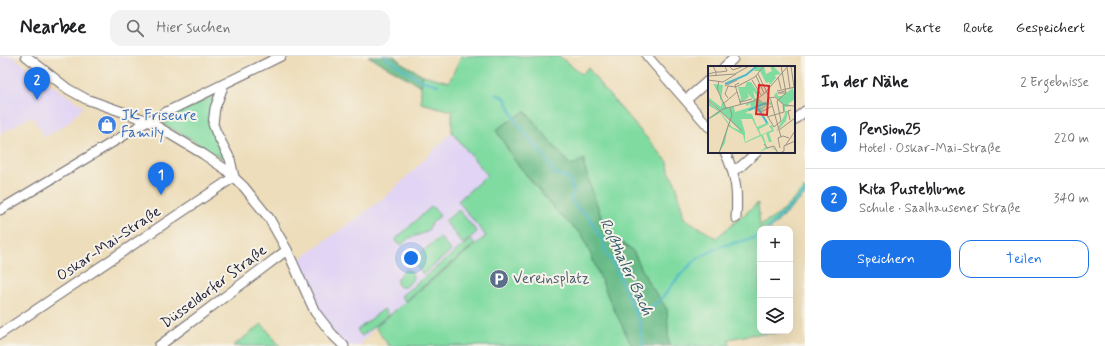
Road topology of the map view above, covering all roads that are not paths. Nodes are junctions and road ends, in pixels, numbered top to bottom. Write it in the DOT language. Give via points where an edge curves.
graph roads {
  1 [pos="26,56"];
  2 [pos="281,56"];
  3 [pos="647,56"];
  4 [pos="733,59"];
  5 [pos="725,66"];
  6 [pos="708,81"];
  7 [pos="224,84"];
  8 [pos="686,100"];
  9 [pos="805,110"];
  10 [pos="795,119"];
  11 [pos="148,121"];
  12 [pos="708,125"];
  13 [pos="725,153"];
  14 [pos="756,153"];
  15 [pos="733,170"];
  16 [pos="234,177"];
  17 [pos="0,210"];
  18 [pos="736,218"];
  19 [pos="287,250"];
  20 [pos="0,334"];
  21 [pos="159,346"];
  22 [pos="344,346"];
  1 -- 11 [label="street" via="68,89 86,99"];
  2 -- 7 [label="street"];
  3 -- 8 [label="street"];
  4 -- 5 [label="street"];
  6 -- 8 [label="street"];
  7 -- 11 [label="street"];
  7 -- 16 [label="street" via="213,124 230,158"];
  8 -- 12 [label="street"];
  9 -- 10 [label="street"];
  11 -- 16 [label="street" via="203,154"];
  11 -- 17 [label="street"];
  13 -- 15 [label="street"];
  14 -- 15 [label="street"];
  15 -- 18 [label="street" via="738,198"];
  16 -- 19 [label="street" via="269,218"];
  16 -- 20 [label="street, Oskar-Mai-Straße"];
  19 -- 21 [label="street, Düsseldorfer Straße"];
  19 -- 22 [label="street" via="315,312"];
}
